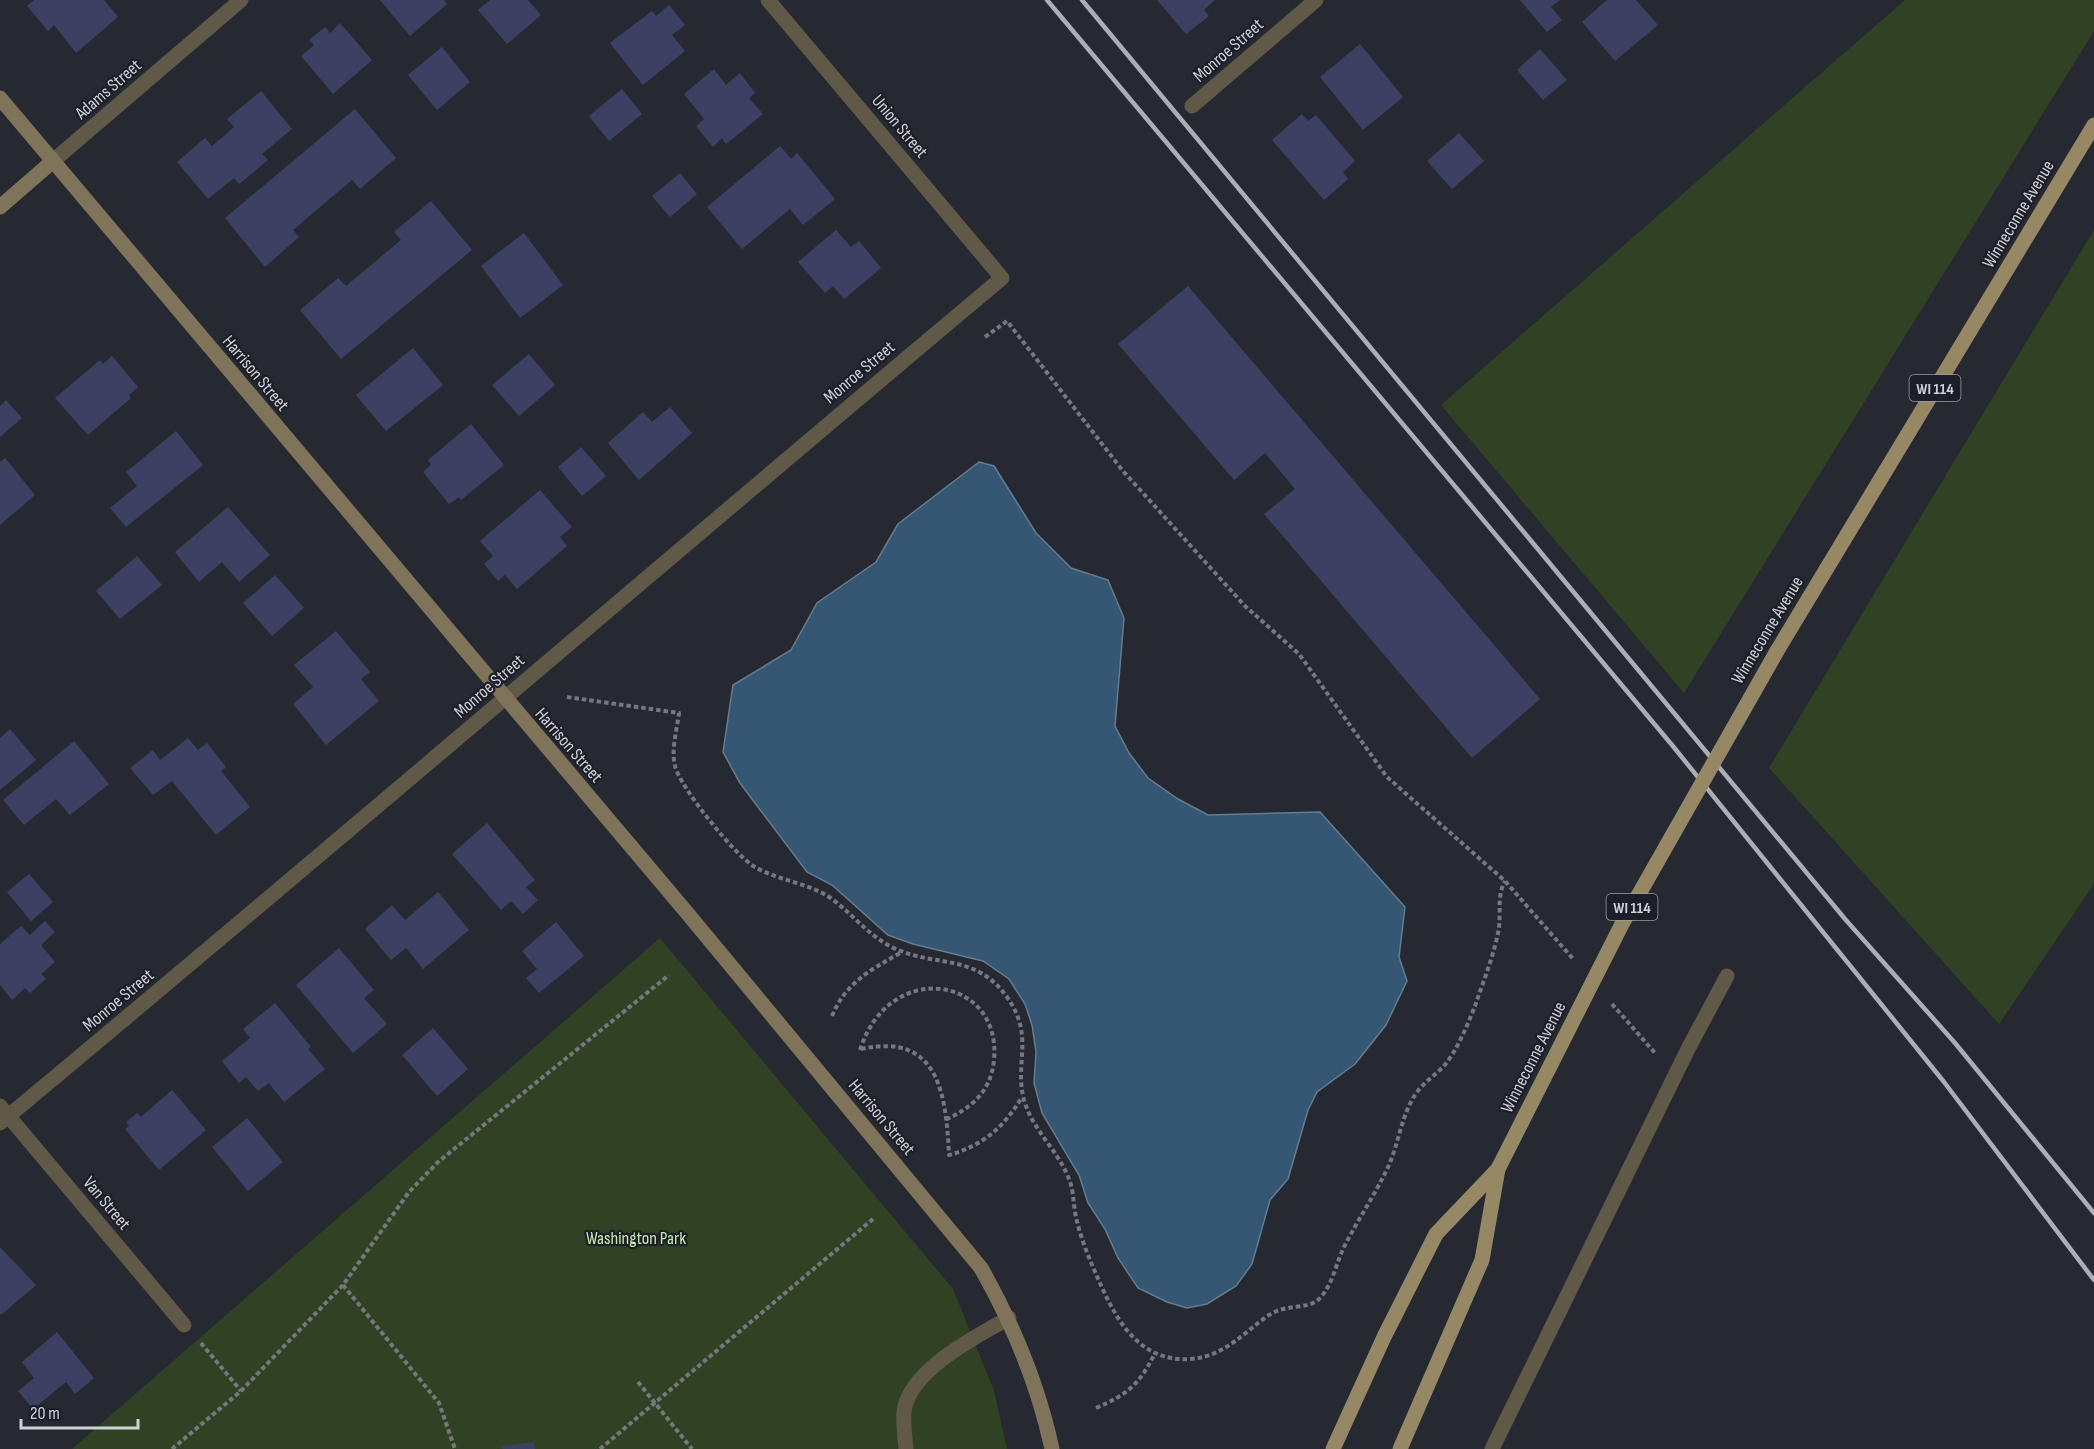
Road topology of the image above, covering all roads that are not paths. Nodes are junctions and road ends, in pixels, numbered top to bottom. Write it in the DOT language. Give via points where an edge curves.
graph roads {
  1 [pos="241,0"];
  2 [pos="768,0"];
  3 [pos="1316,0"];
  4 [pos="0,99"];
  5 [pos="1192,106"];
  6 [pos="2094,125"];
  7 [pos="53,162"];
  8 [pos="0,207"];
  9 [pos="1002,278"];
  10 [pos="504,699"];
  11 [pos="1727,976"];
  12 [pos="3,1115"];
  13 [pos="1498,1169"];
  14 [pos="1009,1318"];
  15 [pos="184,1325"];
  16 [pos="906,1449"];
  17 [pos="1052,1449"];
  18 [pos="1333,1449"];
  19 [pos="1400,1449"];
  20 [pos="1492,1449"];
  1 -- 7 [label="street, Adams Street"];
  2 -- 9 [label="street, Union Street"];
  3 -- 5 [label="street, Monroe Street"];
  4 -- 7 [label="street, Harrison Street"];
  6 -- 13 [label="main road, Winneconne Avenue / WI 114, bridge" via="1777,651 1622,924"];
  7 -- 8 [label="street, Adams Street"];
  7 -- 10 [label="street, Harrison Street"];
  9 -- 10 [label="street, Monroe Street"];
  10 -- 12 [label="street, Monroe Street"];
  10 -- 14 [label="street, Harrison Street" via="981,1268"];
  11 -- 20 [label="street"];
  12 -- 15 [label="street, Van Street"];
  13 -- 18 [label="main road, Winneconne Avenue / WI 114" via="1436,1234 1383,1337"];
  13 -- 19 [label="main road, Winneconne Avenue / WI 114" via="1482,1260"];
  14 -- 16 [label="street" via="954,1348 911,1392 904,1410"];
  14 -- 17 [label="street, Harrison Street" via="1028,1363"];
}
